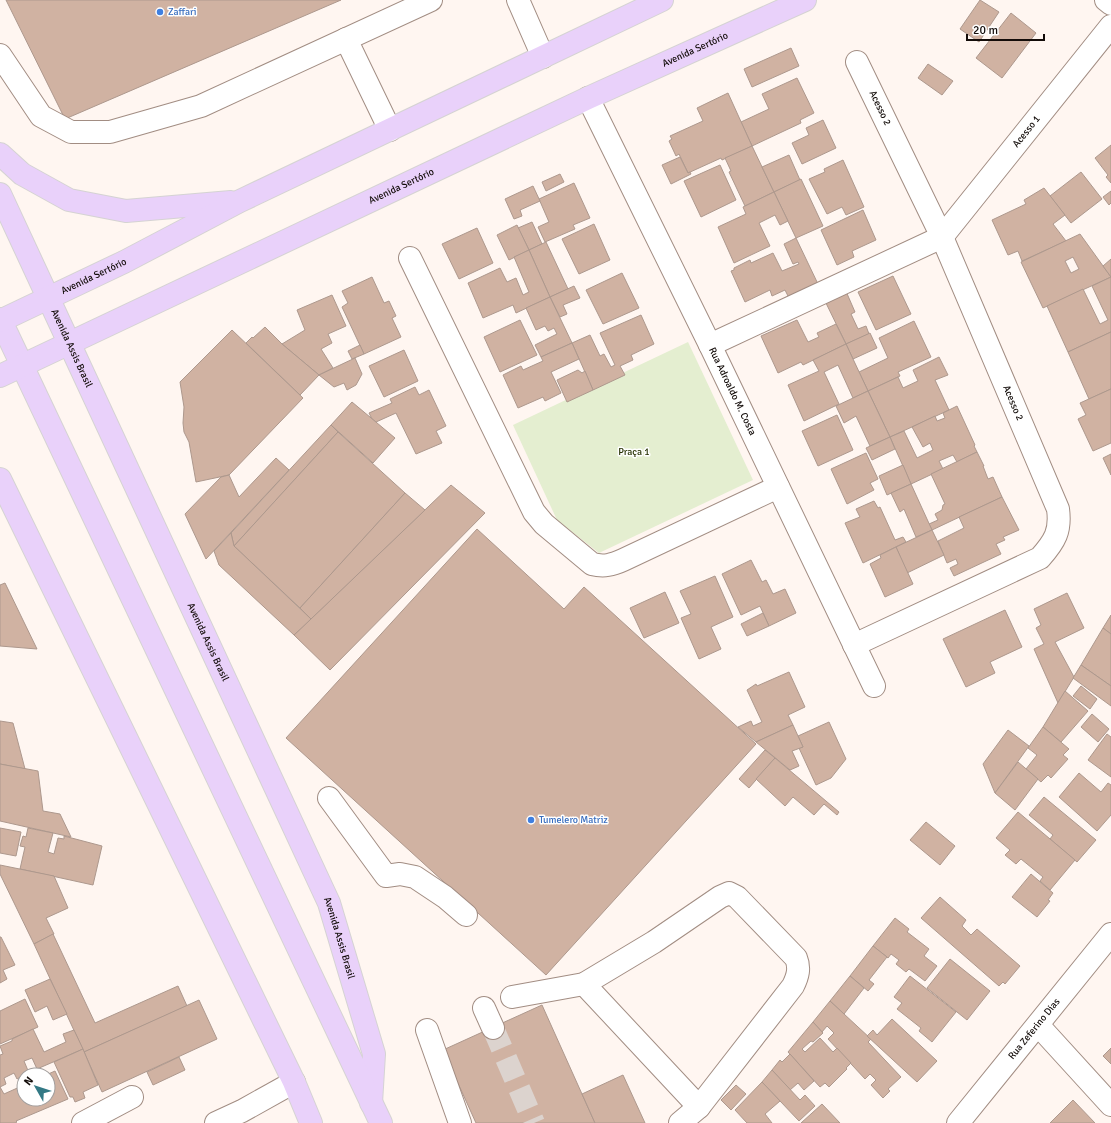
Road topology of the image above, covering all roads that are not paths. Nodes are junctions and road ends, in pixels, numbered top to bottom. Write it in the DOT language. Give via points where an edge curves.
graph roads {
  1 [pos="431,0"];
  2 [pos="518,0"];
  3 [pos="662,0"];
  4 [pos="806,0"];
  5 [pos="1106,0"];
  6 [pos="1111,4"];
  7 [pos="1111,26"];
  8 [pos="346,39"];
  9 [pos="0,55"];
  10 [pos="543,58"];
  11 [pos="857,62"];
  12 [pos="588,98"];
  13 [pos="390,130"];
  14 [pos="0,154"];
  15 [pos="0,194"];
  16 [pos="240,202"];
  17 [pos="942,236"];
  18 [pos="410,258"];
  19 [pos="48,299"];
  20 [pos="0,320"];
  21 [pos="68,343"];
  22 [pos="710,345"];
  23 [pos="21,366"];
  24 [pos="0,376"];
  25 [pos="0,480"];
  26 [pos="778,487"];
  27 [pos="854,645"];
  28 [pos="874,686"];
  29 [pos="329,798"];
  30 [pos="466,915"];
  31 [pos="1111,934"];
  32 [pos="584,984"];
  33 [pos="512,998"];
  34 [pos="484,1008"];
  35 [pos="1038,1025"];
  36 [pos="493,1028"];
  37 [pos="427,1030"];
  38 [pos="294,1082"];
  39 [pos="132,1097"];
  40 [pos="371,1103"];
  41 [pos="1111,1105"];
  42 [pos="699,1107"];
  43 [pos="83,1123"];
  44 [pos="216,1123"];
  45 [pos="311,1123"];
  46 [pos="380,1123"];
  47 [pos="460,1123"];
  48 [pos="680,1123"];
  49 [pos="958,1123"];
  1 -- 8 [label="street"];
  2 -- 10 [label="street"];
  3 -- 10 [label="main road, Avenida Sertório"];
  4 -- 12 [label="main road, Avenida Sertório"];
  5 -- 6 [label="street"];
  7 -- 17 [label="street, Acesso 1"];
  8 -- 9 [label="street" via="201,106 110,132 71,132 41,116"];
  8 -- 13 [label="street"];
  10 -- 13 [label="main road, Avenida Sertório"];
  11 -- 17 [label="street, Acesso 2"];
  12 -- 21 [label="main road, Avenida Sertório"];
  12 -- 22 [label="street, Rua Adroaldo M. Costa"];
  13 -- 16 [label="main road, Avenida Sertório"];
  14 -- 16 [label="main road" via="22,174 69,200 126,211"];
  15 -- 19 [label="main road, Avenida Assis Brasil"];
  16 -- 19 [label="main road, Avenida Sertório"];
  17 -- 22 [label="street"];
  17 -- 27 [label="street, Acesso 2" via="1058,509 1057,534 1051,546 1040,558"];
  18 -- 26 [label="street" via="534,512 544,524 592,564 612,565"];
  19 -- 20 [label="main road, Avenida Sertório"];
  19 -- 21 [label="main road, Avenida Assis Brasil"];
  20 -- 23 [label="main road, Avenida Assis Brasil"];
  21 -- 23 [label="main road, Avenida Sertório"];
  21 -- 40 [label="main road, Avenida Assis Brasil" via="329,902 374,1054"];
  22 -- 26 [label="street, Rua Adroaldo M. Costa"];
  23 -- 24 [label="main road, Avenida Sertório"];
  23 -- 40 [label="main road, Avenida Assis Brasil"];
  25 -- 38 [label="main road"];
  26 -- 27 [label="street, Rua Adroaldo M. Costa"];
  27 -- 28 [label="street, Rua Adroaldo M. Costa"];
  29 -- 30 [label="street" via="386,876 400,874 415,877"];
  31 -- 35 [label="street, Rua Zeferino Dias"];
  32 -- 33 [label="street"];
  32 -- 42 [label="street"];
  32 -- 42 [label="street" via="728,893 737,897 796,958 798,977 793,986"];
  34 -- 36 [label="street"];
  35 -- 41 [label="street"];
  35 -- 49 [label="street, Rua Zeferino Dias"];
  37 -- 47 [label="street"];
  38 -- 44 [label="street"];
  38 -- 45 [label="main road"];
  39 -- 43 [label="street"];
  40 -- 46 [label="main road, Avenida Assis Brasil"];
  42 -- 48 [label="street"];
}
